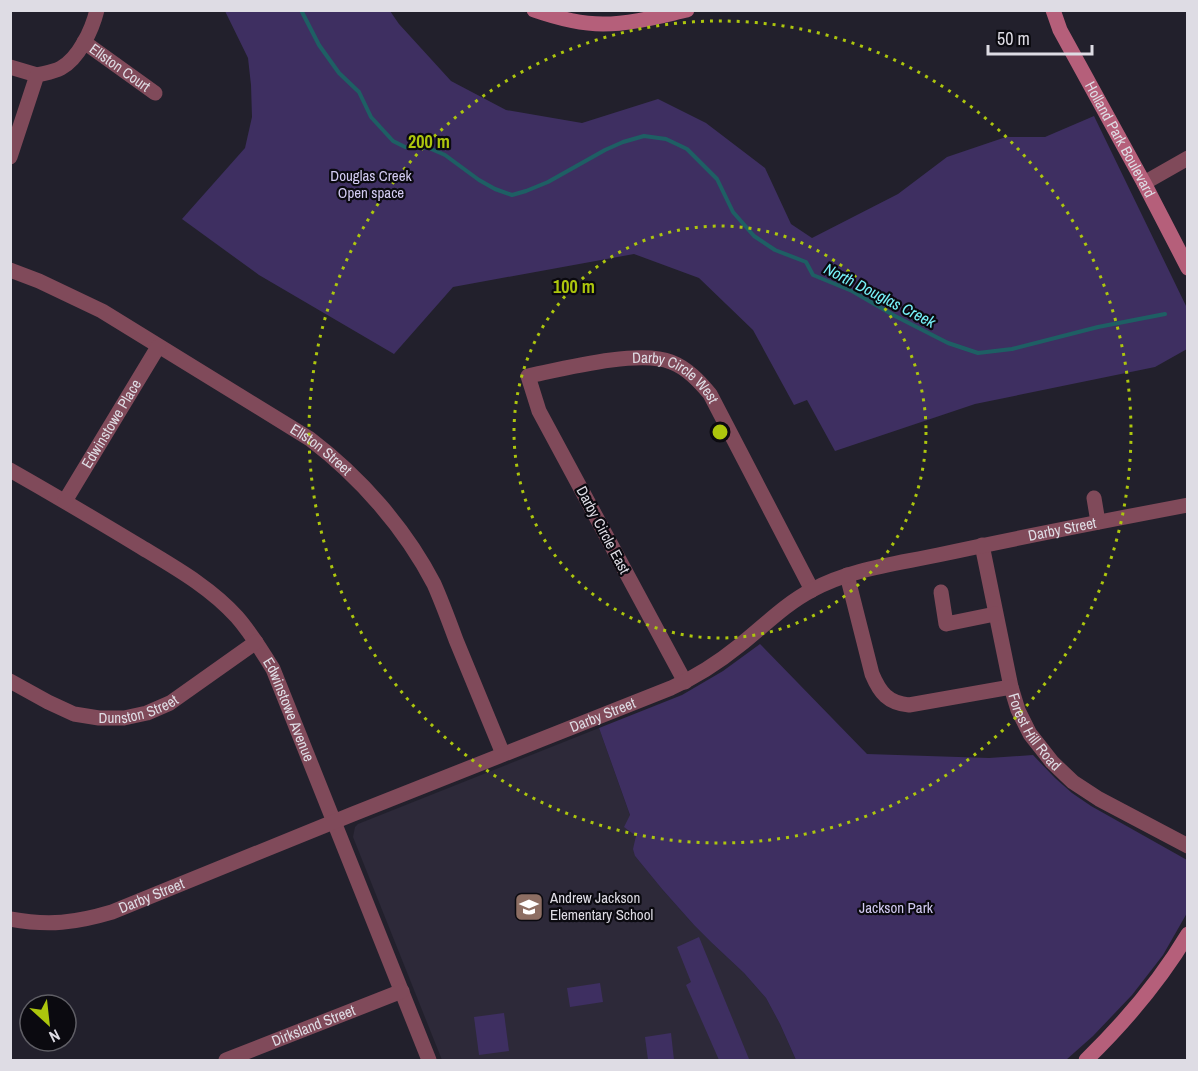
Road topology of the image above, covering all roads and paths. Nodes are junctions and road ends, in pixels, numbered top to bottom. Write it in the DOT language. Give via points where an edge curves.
graph roads {
  1 [pos="97,10"];
  2 [pos="534,10"];
  3 [pos="687,10"];
  4 [pos="1053,10"];
  5 [pos="84,42"];
  6 [pos="10,67"];
  7 [pos="37,75"];
  8 [pos="155,93"];
  9 [pos="10,157"];
  10 [pos="1188,158"];
  11 [pos="1144,183"];
  12 [pos="1188,268"];
  13 [pos="10,270"];
  14 [pos="158,347"];
  15 [pos="528,376"];
  16 [pos="10,470"];
  17 [pos="1094,498"];
  18 [pos="65,501"];
  19 [pos="1188,505"];
  20 [pos="1098,522"];
  21 [pos="982,545"];
  22 [pos="847,575"];
  23 [pos="812,590"];
  24 [pos="940,592"];
  25 [pos="995,614"];
  26 [pos="256,642"];
  27 [pos="10,681"];
  28 [pos="685,682"];
  29 [pos="1011,687"];
  30 [pos="503,754"];
  31 [pos="334,822"];
  32 [pos="1188,846"];
  33 [pos="10,919"];
  34 [pos="1188,934"];
  35 [pos="402,991"];
  36 [pos="226,1060"];
  37 [pos="429,1060"];
  38 [pos="1086,1060"];
  1 -- 5 [label="street"];
  2 -- 3 [label="street" via="556,18 605,24"];
  4 -- 11 [label="street, Holland Park Boulevard" via="1060,30"];
  5 -- 7 [label="street" via="63,67"];
  5 -- 8 [label="street, Ellston Court"];
  6 -- 7 [label="street"];
  7 -- 9 [label="street"];
  10 -- 11 [label="street"];
  11 -- 12 [label="street, Holland Park Boulevard"];
  13 -- 14 [label="street, Ellston Street" via="102,311"];
  14 -- 18 [label="street, Edwinstowe Place"];
  14 -- 30 [label="street, Ellston Street" via="310,439 387,513 434,585"];
  15 -- 23 [label="street, Darby Circle West" via="609,360 649,357 670,361 687,370 710,394"];
  15 -- 28 [label="street, Darby Circle East" via="539,411"];
  16 -- 18 [label="street, Edwinstowe Avenue"];
  17 -- 20 [label="street"];
  18 -- 26 [label="street, Edwinstowe Avenue" via="212,593"];
  19 -- 20 [label="street, Darby Street"];
  20 -- 21 [label="street, Darby Street"];
  21 -- 22 [label="street, Darby Street"];
  21 -- 25 [label="street, Forest Hill Road"];
  22 -- 23 [label="street, Darby Street"];
  22 -- 29 [label="street" via="872,674 890,700 909,705"];
  23 -- 28 [label="street, Darby Street"];
  24 -- 25 [label="street" via="946,624"];
  25 -- 29 [label="street, Forest Hill Road"];
  26 -- 27 [label="street, Dunston Street" via="170,703 124,717 75,714"];
  26 -- 31 [label="street, Edwinstowe Avenue" via="273,669"];
  28 -- 30 [label="street, Darby Street"];
  29 -- 32 [label="street, Forest Hill Road" via="1030,734 1073,782"];
  30 -- 31 [label="street, Darby Street"];
  31 -- 33 [label="street, Darby Street" via="87,920 57,924"];
  31 -- 35 [label="street, Edwinstowe Avenue"];
  34 -- 38 [label="street" via="1144,999"];
  35 -- 36 [label="street, Dirksland Street"];
  35 -- 37 [label="street, Edwinstowe Avenue"];
}
